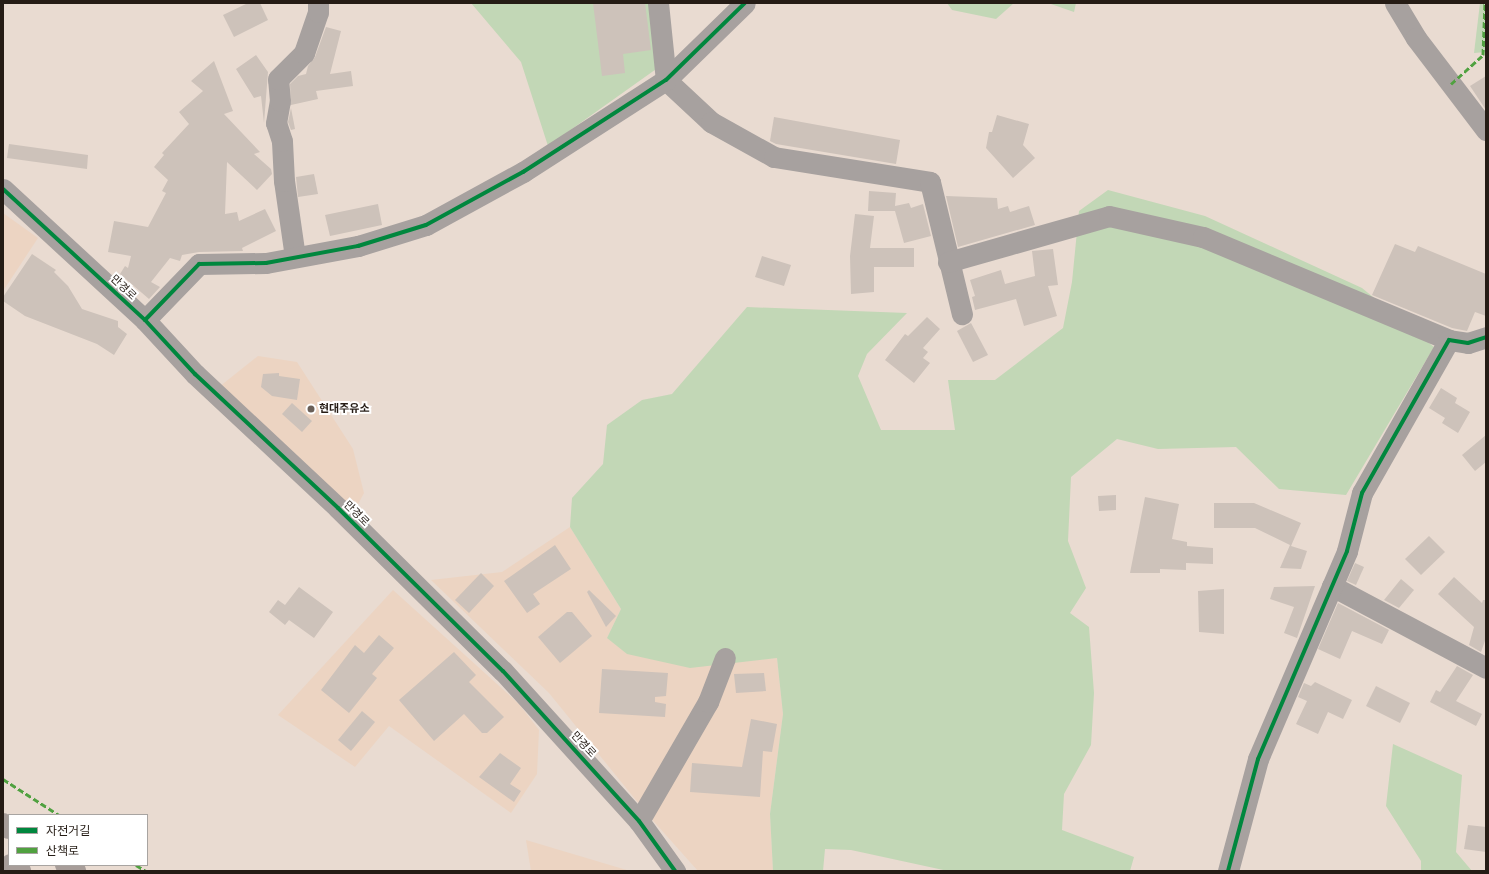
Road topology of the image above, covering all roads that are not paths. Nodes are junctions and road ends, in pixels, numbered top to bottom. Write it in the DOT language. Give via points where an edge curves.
graph roads {
  1 [pos="318,3"];
  2 [pos="658,3"];
  3 [pos="745,3"];
  4 [pos="1395,3"];
  5 [pos="666,80"];
  6 [pos="1486,130"];
  7 [pos="3,189"];
  8 [pos="295,257"];
  9 [pos="948,262"];
  10 [pos="962,314"];
  11 [pos="145,320"];
  12 [pos="1486,336"];
  13 [pos="1449,340"];
  14 [pos="1332,586"];
  15 [pos="725,658"];
  16 [pos="1486,668"];
  17 [pos="639,821"];
  18 [pos="675,871"];
  19 [pos="1228,871"];
  1 -- 8 [label="street" via="318,12 304,53 278,79 280,101 276,123 282,141 284,182"];
  2 -- 5 [label="street"];
  3 -- 5 [label="street"];
  4 -- 6 [label="street" via="1416,38"];
  5 -- 8 [label="street" via="523,172 426,225 358,246"];
  5 -- 9 [label="street" via="711,122 774,157 930,182"];
  7 -- 11 [label="street, 만경로"];
  8 -- 11 [label="street" via="266,263 199,264"];
  9 -- 10 [label="street"];
  9 -- 13 [label="street" via="1109,216 1203,237"];
  11 -- 17 [label="street, 만경로" via="195,374 338,508 503,671"];
  12 -- 13 [label="street" via="1468,343"];
  13 -- 14 [label="street" via="1362,493 1347,552"];
  14 -- 16 [label="street"];
  14 -- 19 [label="street" via="1258,759"];
  15 -- 17 [label="street" via="708,702"];
  17 -- 18 [label="street, 만경로"];
}
